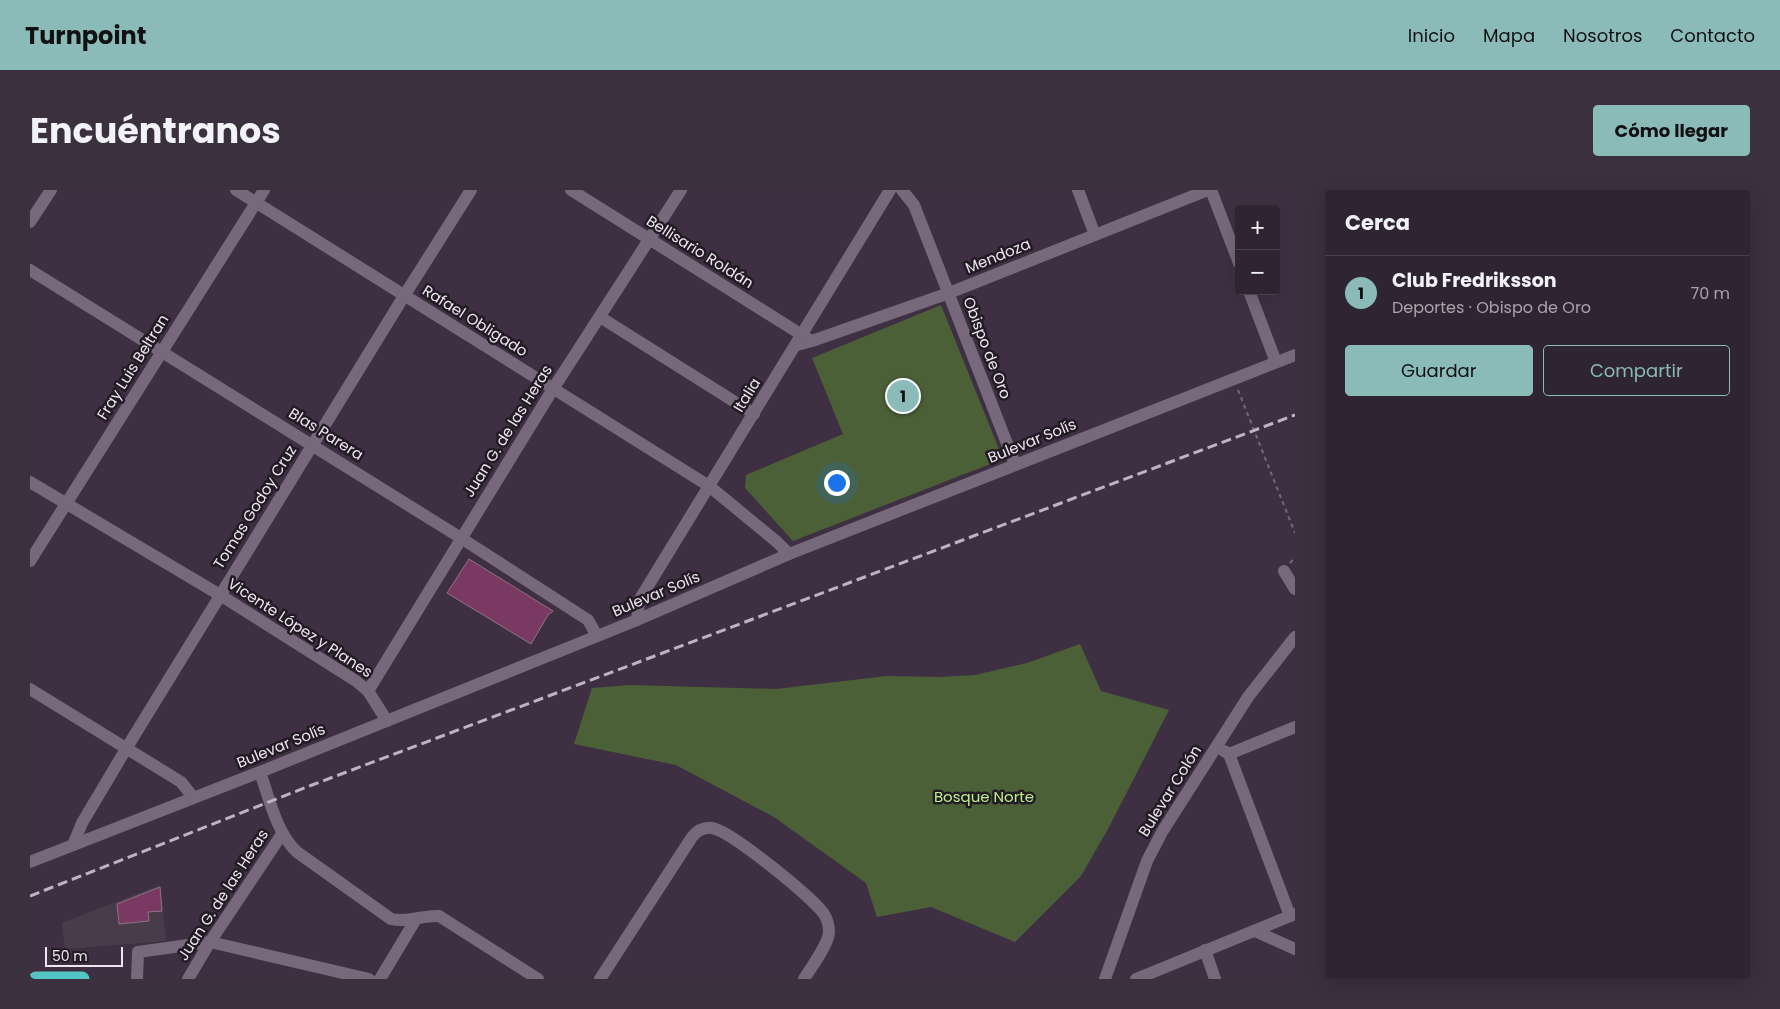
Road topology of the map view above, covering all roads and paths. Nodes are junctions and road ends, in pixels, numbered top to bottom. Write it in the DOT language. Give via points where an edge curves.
graph roads {
  1 [pos="51,190"];
  2 [pos="236,190"];
  3 [pos="264,190"];
  4 [pos="471,190"];
  5 [pos="570,190"];
  6 [pos="681,190"];
  7 [pos="890,190"];
  8 [pos="902,190"];
  9 [pos="1078,190"];
  10 [pos="1210,190"];
  11 [pos="256,203"];
  12 [pos="30,222"];
  13 [pos="1095,235"];
  14 [pos="649,239"];
  15 [pos="1235,253"];
  16 [pos="30,270"];
  17 [pos="949,293"];
  18 [pos="1251,295"];
  19 [pos="404,296"];
  20 [pos="600,317"];
  21 [pos="804,341"];
  22 [pos="162,352"];
  23 [pos="1295,355"];
  24 [pos="1276,362"];
  25 [pos="1234,378"];
  26 [pos="552,389"];
  27 [pos="754,414"];
  28 [pos="313,445"];
  29 [pos="1015,464"];
  30 [pos="30,482"];
  31 [pos="709,486"];
  32 [pos="66,503"];
  33 [pos="1295,533"];
  34 [pos="461,538"];
  35 [pos="790,554"];
  36 [pos="30,561"];
  37 [pos="1284,571"];
  38 [pos="1295,589"];
  39 [pos="220,596"];
  40 [pos="637,620"];
  41 [pos="597,636"];
  42 [pos="1295,637"];
  43 [pos="30,689"];
  44 [pos="368,691"];
  45 [pos="386,721"];
  46 [pos="1295,727"];
  47 [pos="1217,746"];
  48 [pos="126,749"];
  49 [pos="1229,754"];
  50 [pos="260,772"];
  51 [pos="193,797"];
  52 [pos="282,834"];
  53 [pos="73,845"];
  54 [pos="30,862"];
  55 [pos="1292,916"];
  56 [pos="416,919"];
  57 [pos="1255,931"];
  58 [pos="210,942"];
  59 [pos="1295,949"];
  60 [pos="1204,950"];
  61 [pos="36,979"];
  62 [pos="82,979"];
  63 [pos="137,979"];
  64 [pos="188,979"];
  65 [pos="369,979"];
  66 [pos="380,979"];
  67 [pos="538,979"];
  68 [pos="600,979"];
  69 [pos="804,979"];
  70 [pos="1105,979"];
  71 [pos="1136,979"];
  72 [pos="1215,979"];
  1 -- 12 [label="street"];
  2 -- 11 [label="street, Rafael Obligado"];
  3 -- 11 [label="street, Fray Luis Beltran"];
  4 -- 19 [label="street, Tomas Godoy Cruz"];
  5 -- 14 [label="street, Bellisario Roldán"];
  6 -- 14 [label="street, Juan G. de las Heras"];
  7 -- 21 [label="street, Italia"];
  8 -- 17 [label="street, Obispo de Oro" via="914,205"];
  9 -- 13 [label="street"];
  10 -- 13 [label="street, Mendoza"];
  10 -- 15 [label="street"];
  11 -- 19 [label="street, Rafael Obligado"];
  11 -- 22 [label="street, Fray Luis Beltran"];
  13 -- 17 [label="street, Mendoza"];
  14 -- 20 [label="street, Juan G. de las Heras"];
  14 -- 21 [label="street, Bellisario Roldán"];
  16 -- 22 [label="street, Blas Parera"];
  17 -- 21 [label="street, Mendoza"];
  17 -- 29 [label="street, Obispo de Oro"];
  18 -- 24 [label="street"];
  19 -- 26 [label="street, Rafael Obligado"];
  19 -- 28 [label="street, Tomas Godoy Cruz"];
  20 -- 26 [label="street, Juan G. de las Heras"];
  20 -- 27 [label="street"];
  21 -- 27 [label="street, Italia"];
  22 -- 28 [label="street, Blas Parera"];
  22 -- 32 [label="street, Fray Luis Beltran"];
  23 -- 24 [label="street, Bulevar Solís"];
  24 -- 25 [label="street, Bulevar Solís"];
  25 -- 29 [label="street, Bulevar Solís"];
  25 -- 33 [label="path"];
  26 -- 31 [label="street, Rafael Obligado"];
  26 -- 34 [label="street, Juan G. de las Heras"];
  27 -- 31 [label="street, Italia"];
  28 -- 34 [label="street, Blas Parera"];
  28 -- 39 [label="street, Tomas Godoy Cruz"];
  29 -- 35 [label="street, Bulevar Solís"];
  30 -- 32 [label="street, Vicente López y Planes"];
  31 -- 35 [label="street, Rafael Obligado"];
  31 -- 40 [label="street, Italia" via="639,601"];
  32 -- 36 [label="street, Fray Luis Beltran"];
  32 -- 39 [label="street, Vicente López y Planes"];
  34 -- 41 [label="street, Blas Parera" via="588,620"];
  34 -- 44 [label="street, Juan G. de las Heras"];
  35 -- 40 [label="street, Bulevar Solís"];
  37 -- 38 [label="street"];
  39 -- 44 [label="street, Vicente López y Planes"];
  39 -- 48 [label="street, Tomas Godoy Cruz"];
  40 -- 41 [label="street, Bulevar Solís"];
  41 -- 45 [label="street, Bulevar Solís"];
  42 -- 47 [label="street, Bulevar Colón" via="1248,697"];
  43 -- 48 [label="street"];
  44 -- 45 [label="street, Vicente López y Planes"];
  45 -- 50 [label="street, Bulevar Solís"];
  46 -- 49 [label="street"];
  47 -- 49 [label="street"];
  47 -- 70 [label="street, Bulevar Colón" via="1147,861"];
  48 -- 51 [label="street" via="181,782"];
  48 -- 53 [label="street, Tomas Godoy Cruz" via="82,823"];
  49 -- 55 [label="street"];
  50 -- 51 [label="street, Bulevar Solís"];
  50 -- 52 [label="street, Juan G. de las Heras"];
  51 -- 53 [label="street, Bulevar Solís"];
  52 -- 56 [label="street" via="297,852 391,919"];
  52 -- 58 [label="street, Juan G. de las Heras"];
  53 -- 54 [label="street, Bulevar Solís"];
  55 -- 57 [label="street"];
  56 -- 66 [label="street"];
  56 -- 67 [label="street" via="439,916"];
  57 -- 59 [label="street"];
  57 -- 60 [label="street"];
  58 -- 63 [label="street" via="138,952"];
  58 -- 64 [label="street, Juan G. de las Heras"];
  58 -- 65 [label="street"];
  60 -- 71 [label="street"];
  60 -- 72 [label="street"];
  61 -- 62 [label="highway"];
  68 -- 69 [label="street" via="692,837 703,828 724,832 783,876 823,913 829,932"];
}
